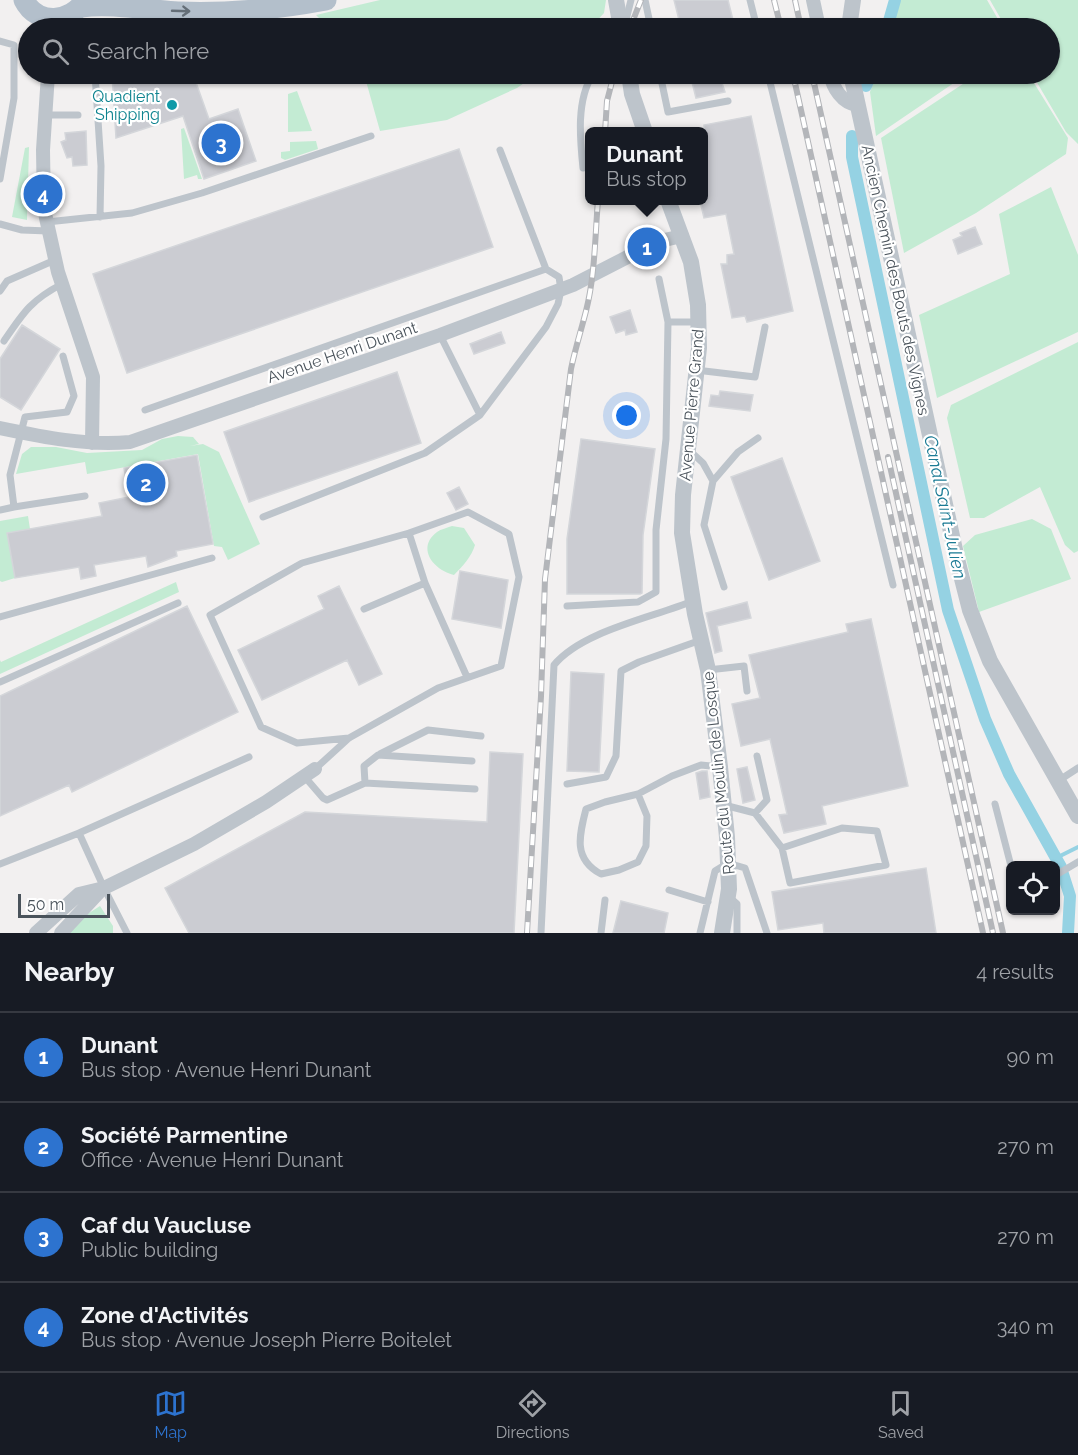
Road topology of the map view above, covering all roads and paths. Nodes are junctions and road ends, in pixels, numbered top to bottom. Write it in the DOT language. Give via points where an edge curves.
graph roads {
  1 [pos="24,0"];
  2 [pos="326,0"];
  3 [pos="616,0"];
  4 [pos="631,0"];
  5 [pos="645,0"];
  6 [pos="750,0"];
  7 [pos="813,0"];
  8 [pos="853,0"];
  9 [pos="63,17"];
  10 [pos="620,18"];
  11 [pos="625,18"];
  12 [pos="649,18"];
  13 [pos="754,18"];
  14 [pos="817,18"];
  15 [pos="850,18"];
  16 [pos="0,41"];
  17 [pos="47,84"];
  18 [pos="96,84"];
  19 [pos="589,84"];
  20 [pos="630,84"];
  21 [pos="662,84"];
  22 [pos="770,84"];
  23 [pos="835,84"];
  24 [pos="853,84"];
  25 [pos="728,101"];
  26 [pos="857,105"];
  27 [pos="45,114"];
  28 [pos="78,114"];
  29 [pos="643,127"];
  30 [pos="371,136"];
  31 [pos="500,150"];
  32 [pos="584,168"];
  33 [pos="0,179"];
  34 [pos="670,205"];
  35 [pos="100,218"];
  36 [pos="0,224"];
  37 [pos="47,226"];
  38 [pos="682,236"];
  39 [pos="55,260"];
  40 [pos="546,269"];
  41 [pos="659,279"];
  42 [pos="62,284"];
  43 [pos="561,290"];
  44 [pos="0,291"];
  45 [pos="668,322"];
  46 [pos="698,322"];
  47 [pos="765,327"];
  48 [pos="440,335"];
  49 [pos="4,341"];
  50 [pos="63,356"];
  51 [pos="696,369"];
  52 [pos="145,411"];
  53 [pos="480,415"];
  54 [pos="0,428"];
  55 [pos="20,432"];
  56 [pos="758,438"];
  57 [pos="92,443"];
  58 [pos="688,449"];
  59 [pos="712,481"];
  60 [pos="85,496"];
  61 [pos="14,507"];
  62 [pos="0,510"];
  63 [pos="263,517"];
  64 [pos="409,533"];
  65 [pos="212,558"];
  66 [pos="425,583"];
  67 [pos="893,585"];
  68 [pos="724,587"];
  69 [pos="178,603"];
  70 [pos="567,606"];
  71 [pos="694,607"];
  72 [pos="364,609"];
  73 [pos="0,617"];
  74 [pos="701,640"];
  75 [pos="708,670"];
  76 [pos="467,677"];
  77 [pos="0,682"];
  78 [pos="747,691"];
  79 [pos="481,736"];
  80 [pos="349,738"];
  81 [pos="378,755"];
  82 [pos="757,756"];
  83 [pos="249,757"];
  84 [pos="472,761"];
  85 [pos="720,767"];
  86 [pos="1078,768"];
  87 [pos="309,773"];
  88 [pos="1058,781"];
  89 [pos="365,783"];
  90 [pos="567,784"];
  91 [pos="476,789"];
  92 [pos="638,794"];
  93 [pos="995,804"];
  94 [pos="724,805"];
  95 [pos="754,813"];
  96 [pos="1078,816"];
  97 [pos="79,833"];
  98 [pos="782,848"];
  99 [pos="1010,861"];
  100 [pos="728,863"];
  101 [pos="0,864"];
  102 [pos="1075,864"];
  103 [pos="1060,873"];
  104 [pos="104,888"];
  105 [pos="669,890"];
  106 [pos="728,896"];
  107 [pos="604,900"];
  108 [pos="708,902"];
  109 [pos="36,933"];
  110 [pos="61,933"];
  111 [pos="128,933"];
  112 [pos="541,933"];
  113 [pos="601,933"];
  114 [pos="700,933"];
  115 [pos="722,933"];
  116 [pos="737,933"];
  117 [pos="767,933"];
  1 -- 9 [label="main road" via="33,12"];
  9 -- 2 [label="main road, one-way" via="129,6 177,12 217,11"];
  3 -- 10 [label="street"];
  4 -- 11 [label="lane"];
  5 -- 12 [label="lane"];
  6 -- 13 [label="lane"];
  7 -- 14 [label="street"];
  8 -- 15 [label="street"];
  16 -- 33 [label="lane" via="14,45 14,98"];
  17 -- 27 [label="street"];
  18 -- 35 [label="lane"];
  19 -- 32 [label="lane" via="583,100 580,139"];
  20 -- 29 [label="street"];
  21 -- 25 [label="lane" via="668,112"];
  22 -- 67 [label="lane"];
  23 -- 26 [label="street" via="843,100"];
  24 -- 26 [label="street, Ancien Chemin des Bouts des Vignes"];
  26 -- 88 [label="street, Ancien Chemin des Bouts des Vignes" via="970,610 990,661"];
  27 -- 28 [label="lane"];
  27 -- 37 [label="street" via="43,184"];
  30 -- 35 [label="lane" via="202,193"];
  31 -- 40 [label="lane"];
  34 -- 38 [label="street, Avenue Pierre Grand"];
  35 -- 37 [label="lane"];
  36 -- 37 [label="lane" via="22,230"];
  37 -- 39 [label="street"];
  38 -- 43 [label="street, Avenue Henri Dunant" via="647,247"];
  38 -- 46 [label="street, Avenue Pierre Grand" via="691,262"];
  39 -- 42 [label="street"];
  39 -- 44 [label="lane" via="7,281"];
  40 -- 43 [label="lane" via="559,277"];
  40 -- 52 [label="lane"];
  41 -- 45 [label="lane"];
  42 -- 49 [label="lane" via="27,307"];
  42 -- 57 [label="street" via="93,377"];
  43 -- 48 [label="street, Avenue Henri Dunant"];
  43 -- 53 [label="lane" via="546,327"];
  45 -- 46 [label="lane"];
  45 -- 70 [label="lane" via="666,439 656,530 656,592 638,602"];
  46 -- 51 [label="street, Avenue Pierre Grand"];
  47 -- 51 [label="lane" via="755,377"];
  48 -- 53 [label="lane"];
  48 -- 57 [label="street, Avenue Henri Dunant" via="130,442"];
  50 -- 55 [label="lane" via="74,396 67,412 25,417"];
  51 -- 58 [label="street, Avenue Pierre Grand"];
  53 -- 63 [label="lane" via="424,453"];
  54 -- 55 [label="street, Avenue Henri Dunant"];
  55 -- 57 [label="street, Avenue Henri Dunant"];
  55 -- 61 [label="lane" via="10,475"];
  56 -- 59 [label="lane" via="738,452"];
  58 -- 59 [label="lane" via="703,463"];
  58 -- 71 [label="street, Avenue Pierre Grand" via="682,533"];
  59 -- 68 [label="lane" via="704,525"];
  60 -- 61 [label="lane"];
  61 -- 62 [label="lane"];
  64 -- 66 [label="lane"];
  64 -- 76 [label="lane" via="468,512 509,534 519,578 501,666"];
  64 -- 80 [label="lane" via="302,563 210,615 261,728 297,743"];
  65 -- 73 [label="lane"];
  66 -- 72 [label="lane"];
  66 -- 76 [label="lane"];
  69 -- 77 [label="lane"];
  71 -- 74 [label="street, Route du Moulin de Losque"];
  71 -- 112 [label="lane" via="586,639 554,665"];
  74 -- 75 [label="street, Route du Moulin de Losque"];
  74 -- 90 [label="lane" via="621,671 616,756 606,777"];
  75 -- 78 [label="lane" via="744,666"];
  75 -- 85 [label="street, Route du Moulin de Losque"];
  76 -- 80 [label="lane" via="438,688"];
  79 -- 81 [label="lane" via="428,730"];
  80 -- 87 [label="lane"];
  81 -- 84 [label="lane"];
  81 -- 89 [label="lane" via="364,766"];
  82 -- 95 [label="lane" via="767,800"];
  83 -- 97 [label="lane"];
  85 -- 92 [label="lane" via="701,765"];
  85 -- 94 [label="street, Route du Moulin de Losque"];
  86 -- 88 [label="lane"];
  87 -- 89 [label="lane" via="327,800"];
  87 -- 104 [label="street" via="194,844"];
  88 -- 96 [label="street, Ancien Chemin des Bouts des Vignes"];
  89 -- 91 [label="lane"];
  92 -- 92 [label="lane" via="647,816 646,846 638,862 601,874 589,868 580,854 585,809"];
  93 -- 99 [label="lane"];
  94 -- 95 [label="lane"];
  94 -- 100 [label="street, Route du Moulin de Losque"];
  95 -- 98 [label="lane"];
  97 -- 101 [label="lane"];
  97 -- 104 [label="lane"];
  98 -- 98 [label="lane" via="790,883 886,865 877,831 842,828"];
  100 -- 106 [label="street, Route du Moulin de Losque"];
  100 -- 108 [label="lane" via="716,871"];
  100 -- 117 [label="lane" via="745,868"];
  102 -- 103 [label="lane"];
  104 -- 109 [label="street" via="79,894"];
  104 -- 110 [label="street"];
  104 -- 111 [label="lane"];
  105 -- 108 [label="lane"];
  106 -- 115 [label="street, Route du Moulin de Losque"];
  106 -- 116 [label="lane" via="737,904"];
  107 -- 113 [label="lane"];
  108 -- 114 [label="lane"];
}
